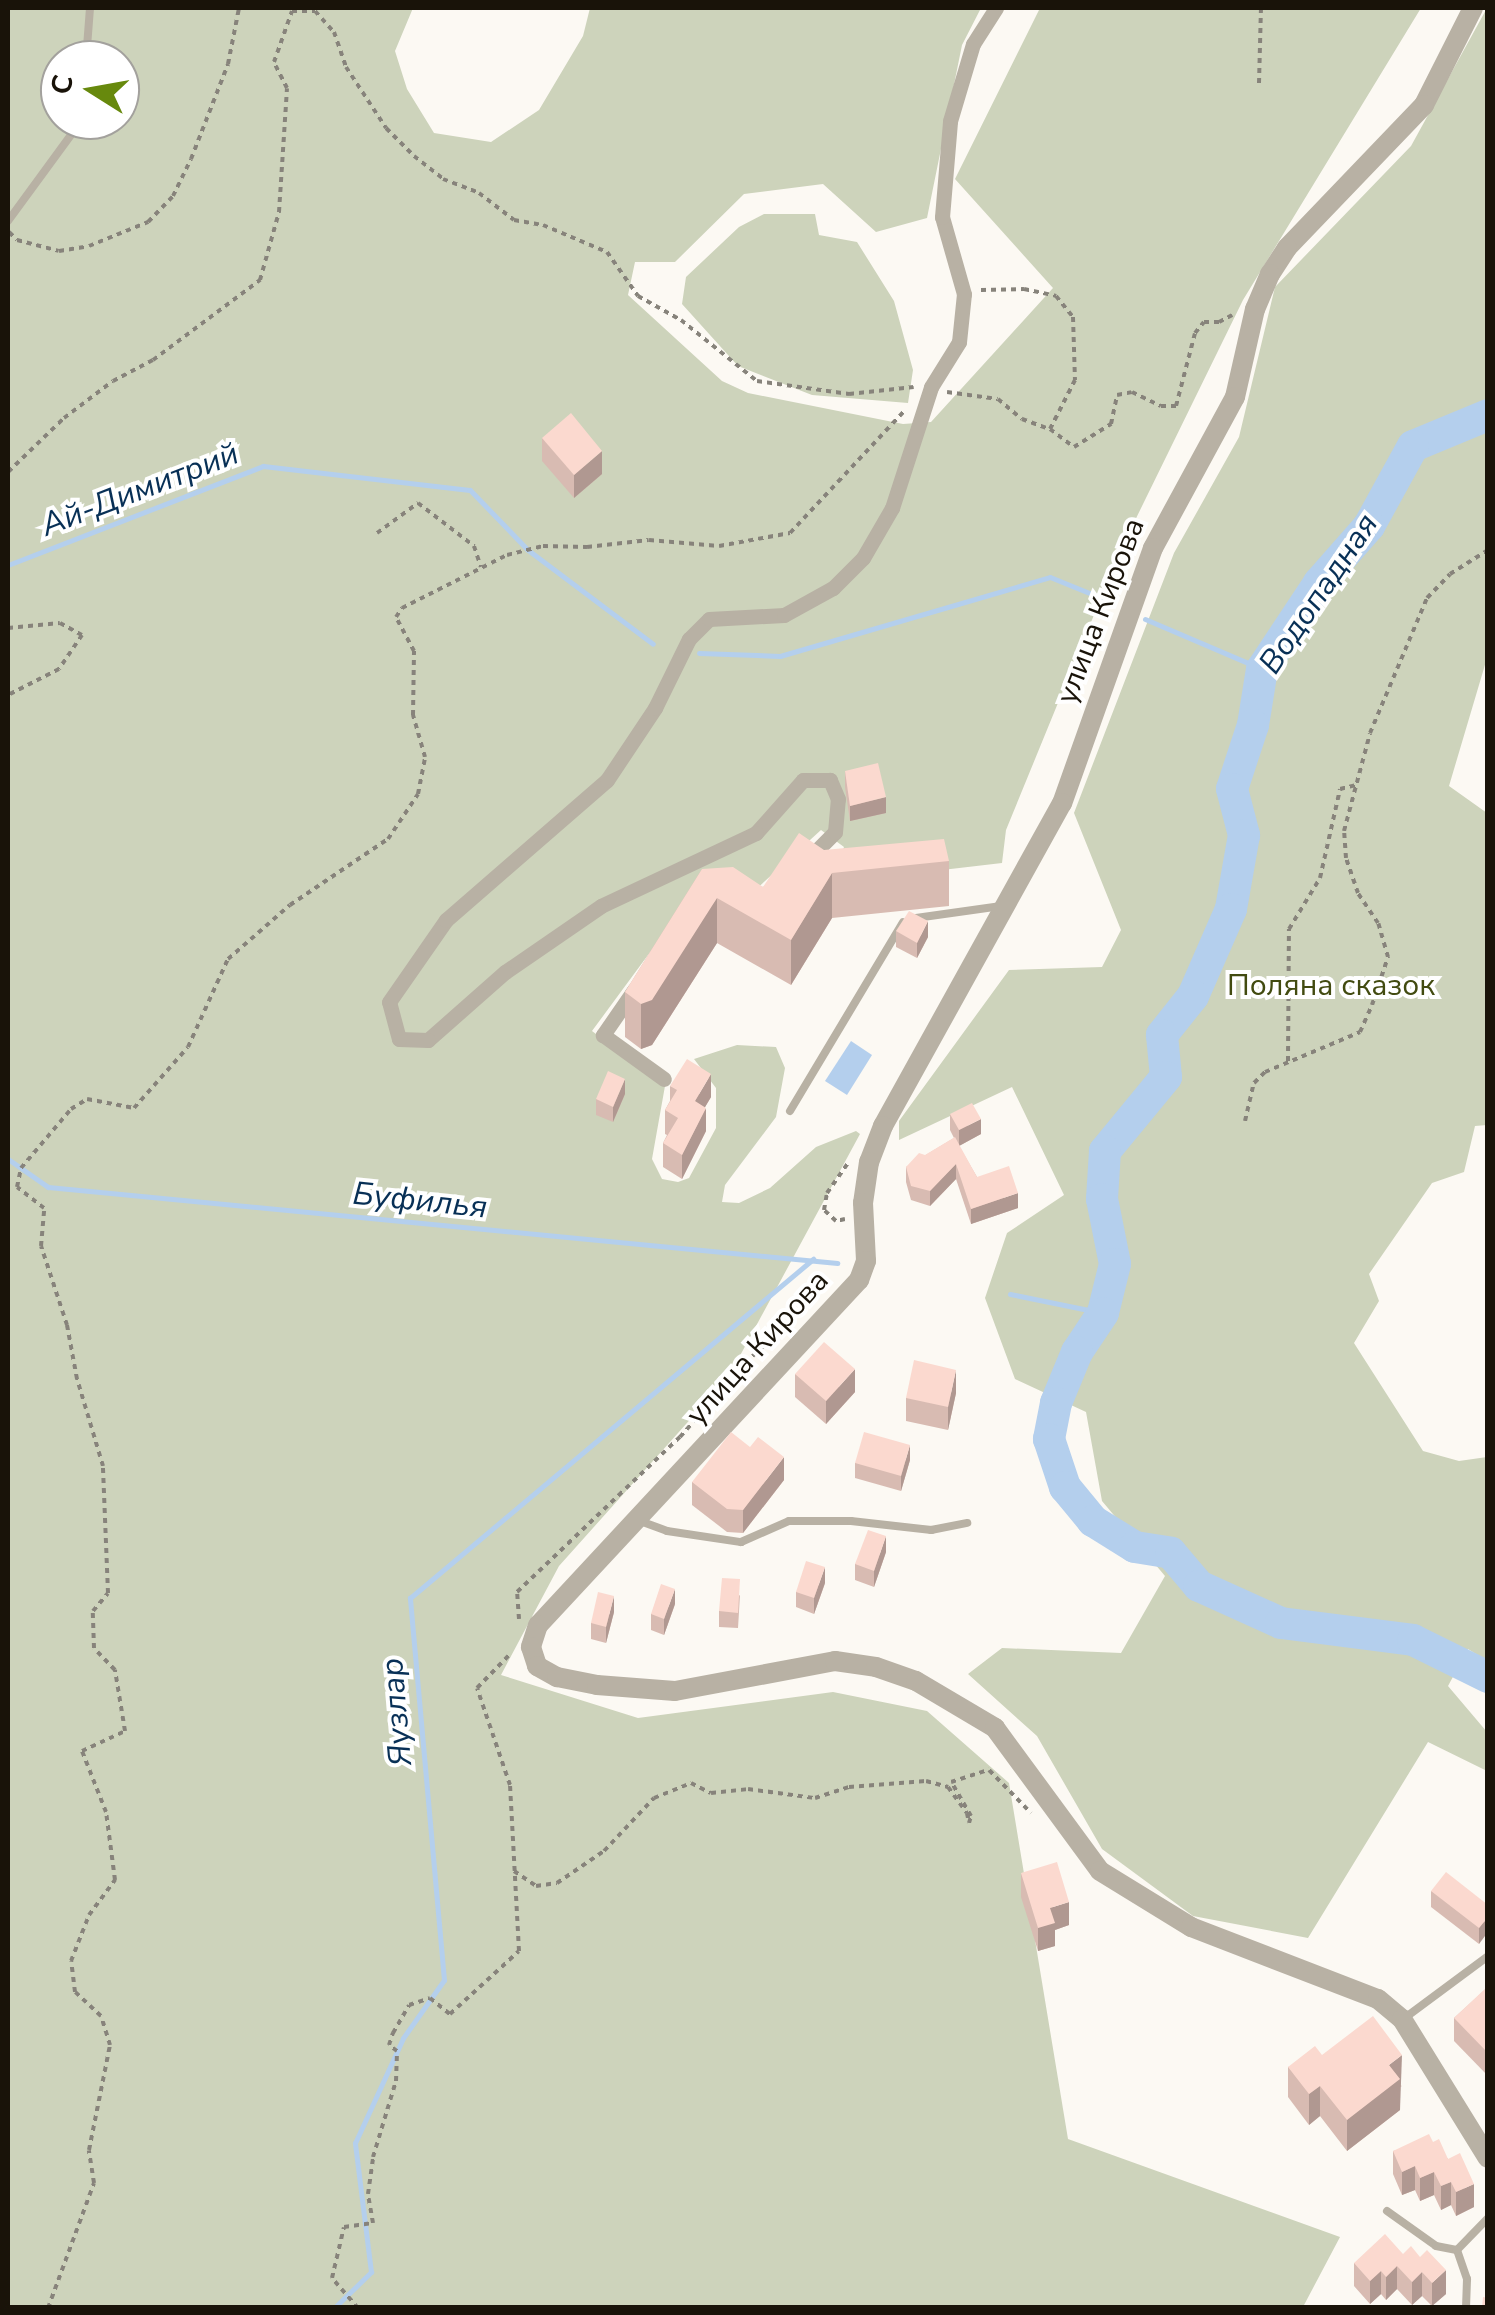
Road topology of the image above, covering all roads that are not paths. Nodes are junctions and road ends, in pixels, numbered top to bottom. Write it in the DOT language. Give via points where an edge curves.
graph roads {
  1 [pos="90,8"];
  2 [pos="996,8"];
  3 [pos="1474,8"];
  4 [pos="88,40"];
  5 [pos="67,140"];
  6 [pos="8,221"];
  7 [pos="789,874"];
  8 [pos="1006,906"];
  9 [pos="644,976"];
  10 [pos="664,1080"];
  11 [pos="790,1110"];
  12 [pos="640,1521"];
  13 [pos="967,1524"];
  14 [pos="1488,1956"];
  15 [pos="1402,2019"];
  16 [pos="1488,2158"];
  17 [pos="1387,2211"];
  18 [pos="1488,2218"];
  19 [pos="1457,2250"];
  20 [pos="1466,2308"];
  1 -- 4 [label="lane"];
  2 -- 7 [label="street" via="973,44 950,122 942,217 964,294 959,342 931,387 892,508 864,558 833,588 784,615 709,620 689,639 607,780 446,920 389,1002 399,1039 428,1040 505,972 601,906 756,832 803,780 830,780 838,799 835,832"];
  3 -- 8 [label="street, улица Кирова" via="1424,105 1287,248 1255,310 1235,396 1153,548 1062,803"];
  5 -- 6 [label="lane"];
  8 -- 11 [label="lane" via="906,919"];
  8 -- 12 [label="street, улица Кирова" via="883,1126 869,1162 866,1261 859,1280"];
  9 -- 10 [label="street" via="603,1035"];
  12 -- 13 [label="lane" via="741,1542 789,1521 931,1530"];
  12 -- 15 [label="street, улица Кирова" via="538,1626 531,1647 537,1666 597,1685 675,1691 834,1661 876,1666 916,1681 996,1728 1100,1872 1191,1927 1378,2000"];
  14 -- 15 [label="lane"];
  15 -- 16 [label="street, улица Кирова"];
  17 -- 19 [label="lane" via="1436,2246"];
  18 -- 19 [label="lane"];
  19 -- 20 [label="lane" via="1467,2280"];
}
